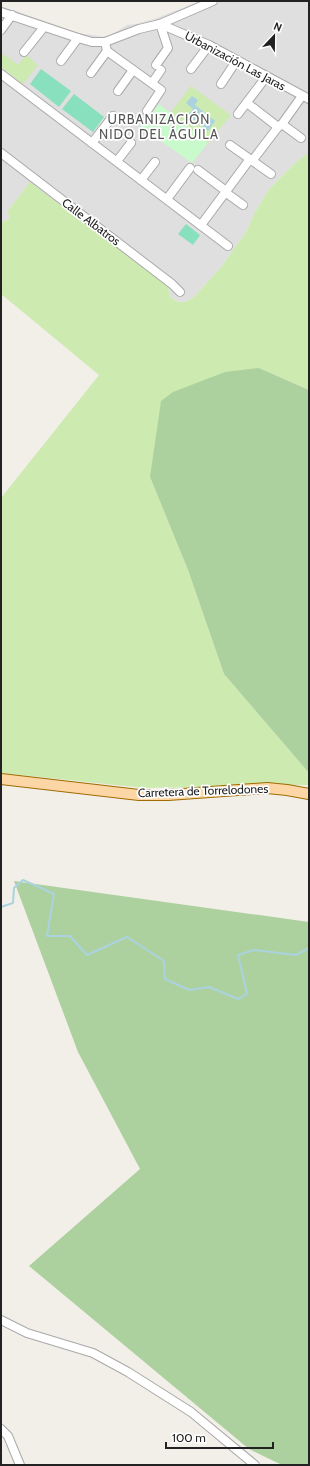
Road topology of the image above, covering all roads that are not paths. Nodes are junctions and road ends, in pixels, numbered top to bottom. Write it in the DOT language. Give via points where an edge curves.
graph roads {
  1 [pos="213,1"];
  2 [pos="1,12"];
  3 [pos="12,15"];
  4 [pos="160,24"];
  5 [pos="44,27"];
  6 [pos="1,30"];
  7 [pos="78,38"];
  8 [pos="209,46"];
  9 [pos="106,47"];
  10 [pos="24,52"];
  11 [pos="61,60"];
  12 [pos="237,60"];
  13 [pos="192,69"];
  14 [pos="133,70"];
  15 [pos="91,72"];
  16 [pos="1,74"];
  17 [pos="266,77"];
  18 [pos="152,83"];
  19 [pos="220,84"];
  20 [pos="118,90"];
  21 [pos="305,98"];
  22 [pos="247,103"];
  23 [pos="147,111"];
  24 [pos="238,114"];
  25 [pos="113,116"];
  26 [pos="280,126"];
  27 [pos="301,138"];
  28 [pos="92,143"];
  29 [pos="131,143"];
  30 [pos="230,145"];
  31 [pos="1,154"];
  32 [pos="251,160"];
  33 [pos="117,161"];
  34 [pos="155,162"];
  35 [pos="271,174"];
  36 [pos="142,180"];
  37 [pos="226,191"];
  38 [pos="167,199"];
  39 [pos="243,205"];
  40 [pos="201,225"];
  41 [pos="228,246"];
  42 [pos="180,292"];
  43 [pos="1,779"];
  44 [pos="309,794"];
  45 [pos="1,1320"];
  46 [pos="1,1429"];
  47 [pos="20,1465"];
  48 [pos="254,1465"];
  1 -- 4 [label="street"];
  2 -- 3 [label="street"];
  3 -- 5 [label="street"];
  3 -- 6 [label="street"];
  4 -- 8 [label="street, Urbanización Las Jaras"];
  4 -- 9 [label="street" via="139,29"];
  4 -- 18 [label="street" via="168,48"];
  5 -- 7 [label="street"];
  5 -- 10 [label="street"];
  7 -- 9 [label="street"];
  7 -- 11 [label="street"];
  8 -- 12 [label="street, Urbanización Las Jaras"];
  8 -- 13 [label="street"];
  9 -- 14 [label="street"];
  9 -- 15 [label="street"];
  12 -- 17 [label="street, Urbanización Las Jaras"];
  12 -- 19 [label="street"];
  14 -- 18 [label="street"];
  14 -- 20 [label="street"];
  16 -- 28 [label="street"];
  17 -- 21 [label="street, Urbanización Las Jaras"];
  17 -- 22 [label="street"];
  18 -- 23 [label="street" via="162,90"];
  21 -- 26 [label="street"];
  22 -- 24 [label="street"];
  22 -- 26 [label="street"];
  25 -- 28 [label="street"];
  26 -- 27 [label="street"];
  26 -- 32 [label="street"];
  28 -- 33 [label="street"];
  29 -- 33 [label="street"];
  30 -- 32 [label="street"];
  31 -- 42 [label="street, Calle Albatros"];
  32 -- 35 [label="street"];
  32 -- 37 [label="street"];
  33 -- 36 [label="street"];
  34 -- 36 [label="street"];
  36 -- 38 [label="street"];
  37 -- 38 [label="street" via="194,169"];
  37 -- 39 [label="street"];
  37 -- 40 [label="street"];
  38 -- 40 [label="street"];
  40 -- 41 [label="street"];
  43 -- 44 [label="main road, Carretera de Torrelodones" via="139,795 267,788"];
  45 -- 48 [label="street" via="27,1333 93,1353 128,1372 191,1412"];
  46 -- 47 [label="street" via="8,1436"];
}
